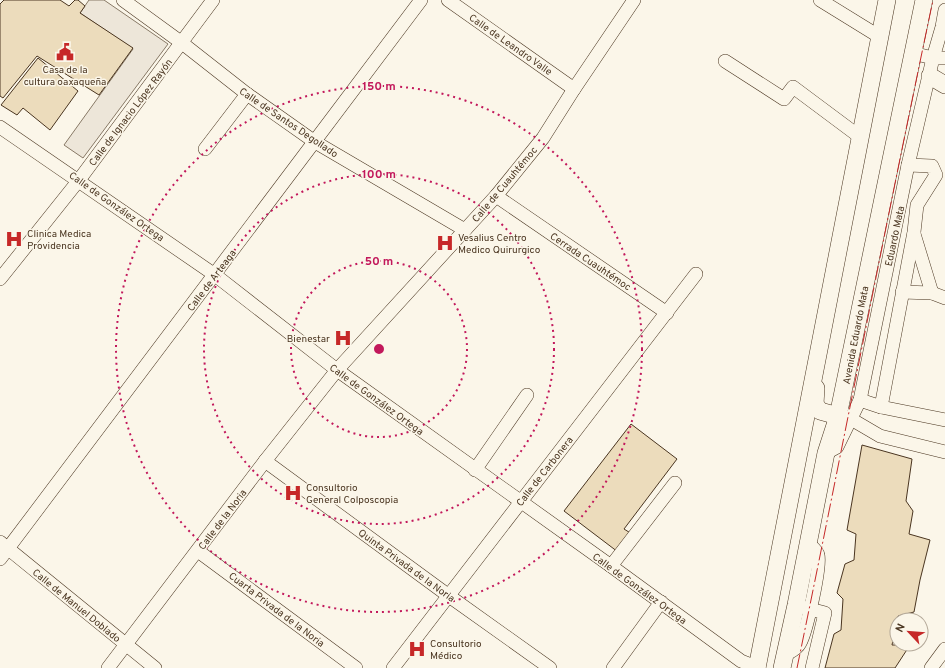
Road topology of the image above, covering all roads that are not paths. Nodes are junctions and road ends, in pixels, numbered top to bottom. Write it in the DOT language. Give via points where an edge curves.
graph roads {
  1 [pos="123,0"];
  2 [pos="213,0"];
  3 [pos="421,0"];
  4 [pos="448,0"];
  5 [pos="634,0"];
  6 [pos="820,0"];
  7 [pos="887,0"];
  8 [pos="924,0"];
  9 [pos="945,10"];
  10 [pos="944,27"];
  11 [pos="880,37"];
  12 [pos="182,43"];
  13 [pos="912,53"];
  14 [pos="939,58"];
  15 [pos="725,61"];
  16 [pos="930,76"];
  17 [pos="945,85"];
  18 [pos="574,89"];
  19 [pos="246,94"];
  20 [pos="0,126"];
  21 [pos="860,137"];
  22 [pos="315,142"];
  23 [pos="205,149"];
  24 [pos="908,165"];
  25 [pos="79,180"];
  26 [pos="496,196"];
  27 [pos="901,202"];
  28 [pos="917,205"];
  29 [pos="465,230"];
  30 [pos="914,232"];
  31 [pos="696,274"];
  32 [pos="215,275"];
  33 [pos="0,279"];
  34 [pos="902,292"];
  35 [pos="932,293"];
  36 [pos="945,298"];
  37 [pos="667,313"];
  38 [pos="823,328"];
  39 [pos="336,370"];
  40 [pos="528,395"];
  41 [pos="860,400"];
  42 [pos="881,407"];
  43 [pos="845,417"];
  44 [pos="945,420"];
  45 [pos="945,452"];
  46 [pos="266,461"];
  47 [pos="475,470"];
  48 [pos="675,483"];
  49 [pos="520,502"];
  50 [pos="4,546"];
  51 [pos="198,551"];
  52 [pos="0,559"];
  53 [pos="611,566"];
  54 [pos="449,596"];
  55 [pos="660,602"];
  56 [pos="803,607"];
  57 [pos="126,645"];
  58 [pos="945,649"];
  59 [pos="783,661"];
  60 [pos="108,668"];
  61 [pos="155,668"];
  62 [pos="356,668"];
  63 [pos="393,668"];
  64 [pos="550,668"];
  65 [pos="613,668"];
  66 [pos="758,668"];
  67 [pos="812,668"];
  68 [pos="931,668"];
  1 -- 12 [label="street, Calle de Santos Degollado"];
  2 -- 12 [label="street, Calle de Ignacio López Rayón"];
  3 -- 22 [label="street, Calle de Arteaga"];
  4 -- 18 [label="street, Calle de Leandro Valle"];
  5 -- 18 [label="street, Calle de Cuauhtémoc"];
  6 -- 11 [label="street"];
  7 -- 11 [label="main road"];
  8 -- 13 [label="main road, Avenida Eduardo Mata"];
  9 -- 10 [label="street, Eduardo Mata"];
  10 -- 14 [label="street, Eduardo Mata"];
  11 -- 21 [label="main road"];
  12 -- 19 [label="street, Calle de Santos Degollado"];
  12 -- 25 [label="street, Calle de Ignacio López Rayón"];
  13 -- 14 [label="street"];
  13 -- 43 [label="main road, Avenida Eduardo Mata"];
  14 -- 16 [label="street, Eduardo Mata"];
  15 -- 21 [label="street" via="784,99 793,87"];
  16 -- 17 [label="main road"];
  16 -- 24 [label="street, Eduardo Mata"];
  18 -- 26 [label="street, Calle de Cuauhtémoc" via="543,138"];
  19 -- 22 [label="street, Calle de Santos Degollado"];
  19 -- 23 [label="street"];
  20 -- 25 [label="street, Calle de González Ortega"];
  21 -- 38 [label="main road"];
  22 -- 29 [label="street, Calle de Santos Degollado"];
  22 -- 32 [label="street, Calle de Arteaga"];
  24 -- 27 [label="street, Eduardo Mata"];
  24 -- 28 [label="street" via="932,166 936,175"];
  25 -- 32 [label="street, Calle de González Ortega"];
  25 -- 33 [label="street, Calle de Ignacio López Rayón"];
  26 -- 29 [label="street, Calle de Cuauhtémoc"];
  26 -- 37 [label="street, Cerrada Cuauhtémoc"];
  27 -- 28 [label="street"];
  27 -- 41 [label="street, Eduardo Mata"];
  28 -- 30 [label="street"];
  29 -- 39 [label="street, Calle de Cuauhtémoc"];
  30 -- 34 [label="street"];
  30 -- 35 [label="street"];
  31 -- 37 [label="street, Calle de Carbonera"];
  32 -- 39 [label="street, Calle de González Ortega"];
  32 -- 50 [label="street, Calle de Arteaga"];
  34 -- 35 [label="street"];
  34 -- 42 [label="street"];
  35 -- 36 [label="street"];
  37 -- 49 [label="street, Calle de Carbonera"];
  38 -- 43 [label="main road" via="826,347 815,393 815,404 820,411"];
  38 -- 66 [label="main road"];
  39 -- 46 [label="street, Calle de la Noria"];
  39 -- 47 [label="street, Calle de González Ortega"];
  40 -- 47 [label="street"];
  41 -- 42 [label="street"];
  41 -- 43 [label="street, Eduardo Mata"];
  42 -- 44 [label="street"];
  43 -- 45 [label="street" via="880,436"];
  43 -- 56 [label="main road, Avenida Eduardo Mata" via="826,453 808,543"];
  46 -- 51 [label="street, Calle de la Noria"];
  46 -- 54 [label="street, Quinta Privada de la Noria"];
  47 -- 49 [label="street, Calle de González Ortega"];
  48 -- 53 [label="street"];
  49 -- 53 [label="street, Calle de González Ortega"];
  49 -- 54 [label="street, Calle de Carbonera"];
  50 -- 52 [label="street, Calle de Arteaga"];
  50 -- 57 [label="street, Calle de Manuel Doblado"];
  51 -- 57 [label="street, Calle de la Noria"];
  51 -- 62 [label="street, Cuarta Privada de la Noria"];
  53 -- 55 [label="street, Calle de González Ortega"];
  54 -- 63 [label="street, Calle de Carbonera"];
  54 -- 64 [label="street, Quinta Privada de la Noria"];
  55 -- 65 [label="street"];
  55 -- 66 [label="street, Calle de González Ortega" via="741,661"];
  56 -- 59 [label="main road, Avenida Eduardo Mata"];
  56 -- 67 [label="street" via="825,613"];
  57 -- 60 [label="street, Calle de la Noria"];
  57 -- 61 [label="street, Calle de Manuel Doblado"];
  58 -- 68 [label="street"];
}
